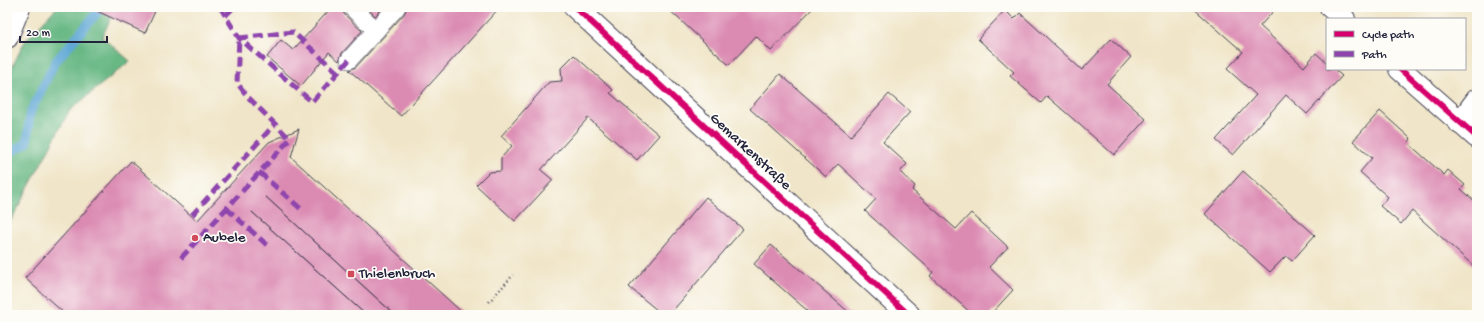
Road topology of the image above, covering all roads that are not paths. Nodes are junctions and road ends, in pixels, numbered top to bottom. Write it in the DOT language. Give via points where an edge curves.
graph roads {
  1 [pos="19,7"];
  2 [pos="351,7"];
  3 [pos="397,7"];
  4 [pos="575,7"];
  5 [pos="1330,7"];
  6 [pos="1343,18"];
  7 [pos="376,30"];
  8 [pos="7,37"];
  9 [pos="349,60"];
  10 [pos="1401,70"];
  11 [pos="1477,100"];
  12 [pos="1460,122"];
  13 [pos="1477,136"];
  14 [pos="909,315"];
  1 -- 8 [label="street"];
  2 -- 7 [label="lane"];
  3 -- 7 [label="lane"];
  4 -- 14 [label="street, Gemarkenstraße"];
  5 -- 6 [label="street"];
  7 -- 9 [label="lane"];
  10 -- 12 [label="street"];
  11 -- 12 [label="street"];
  12 -- 13 [label="street"];
}
